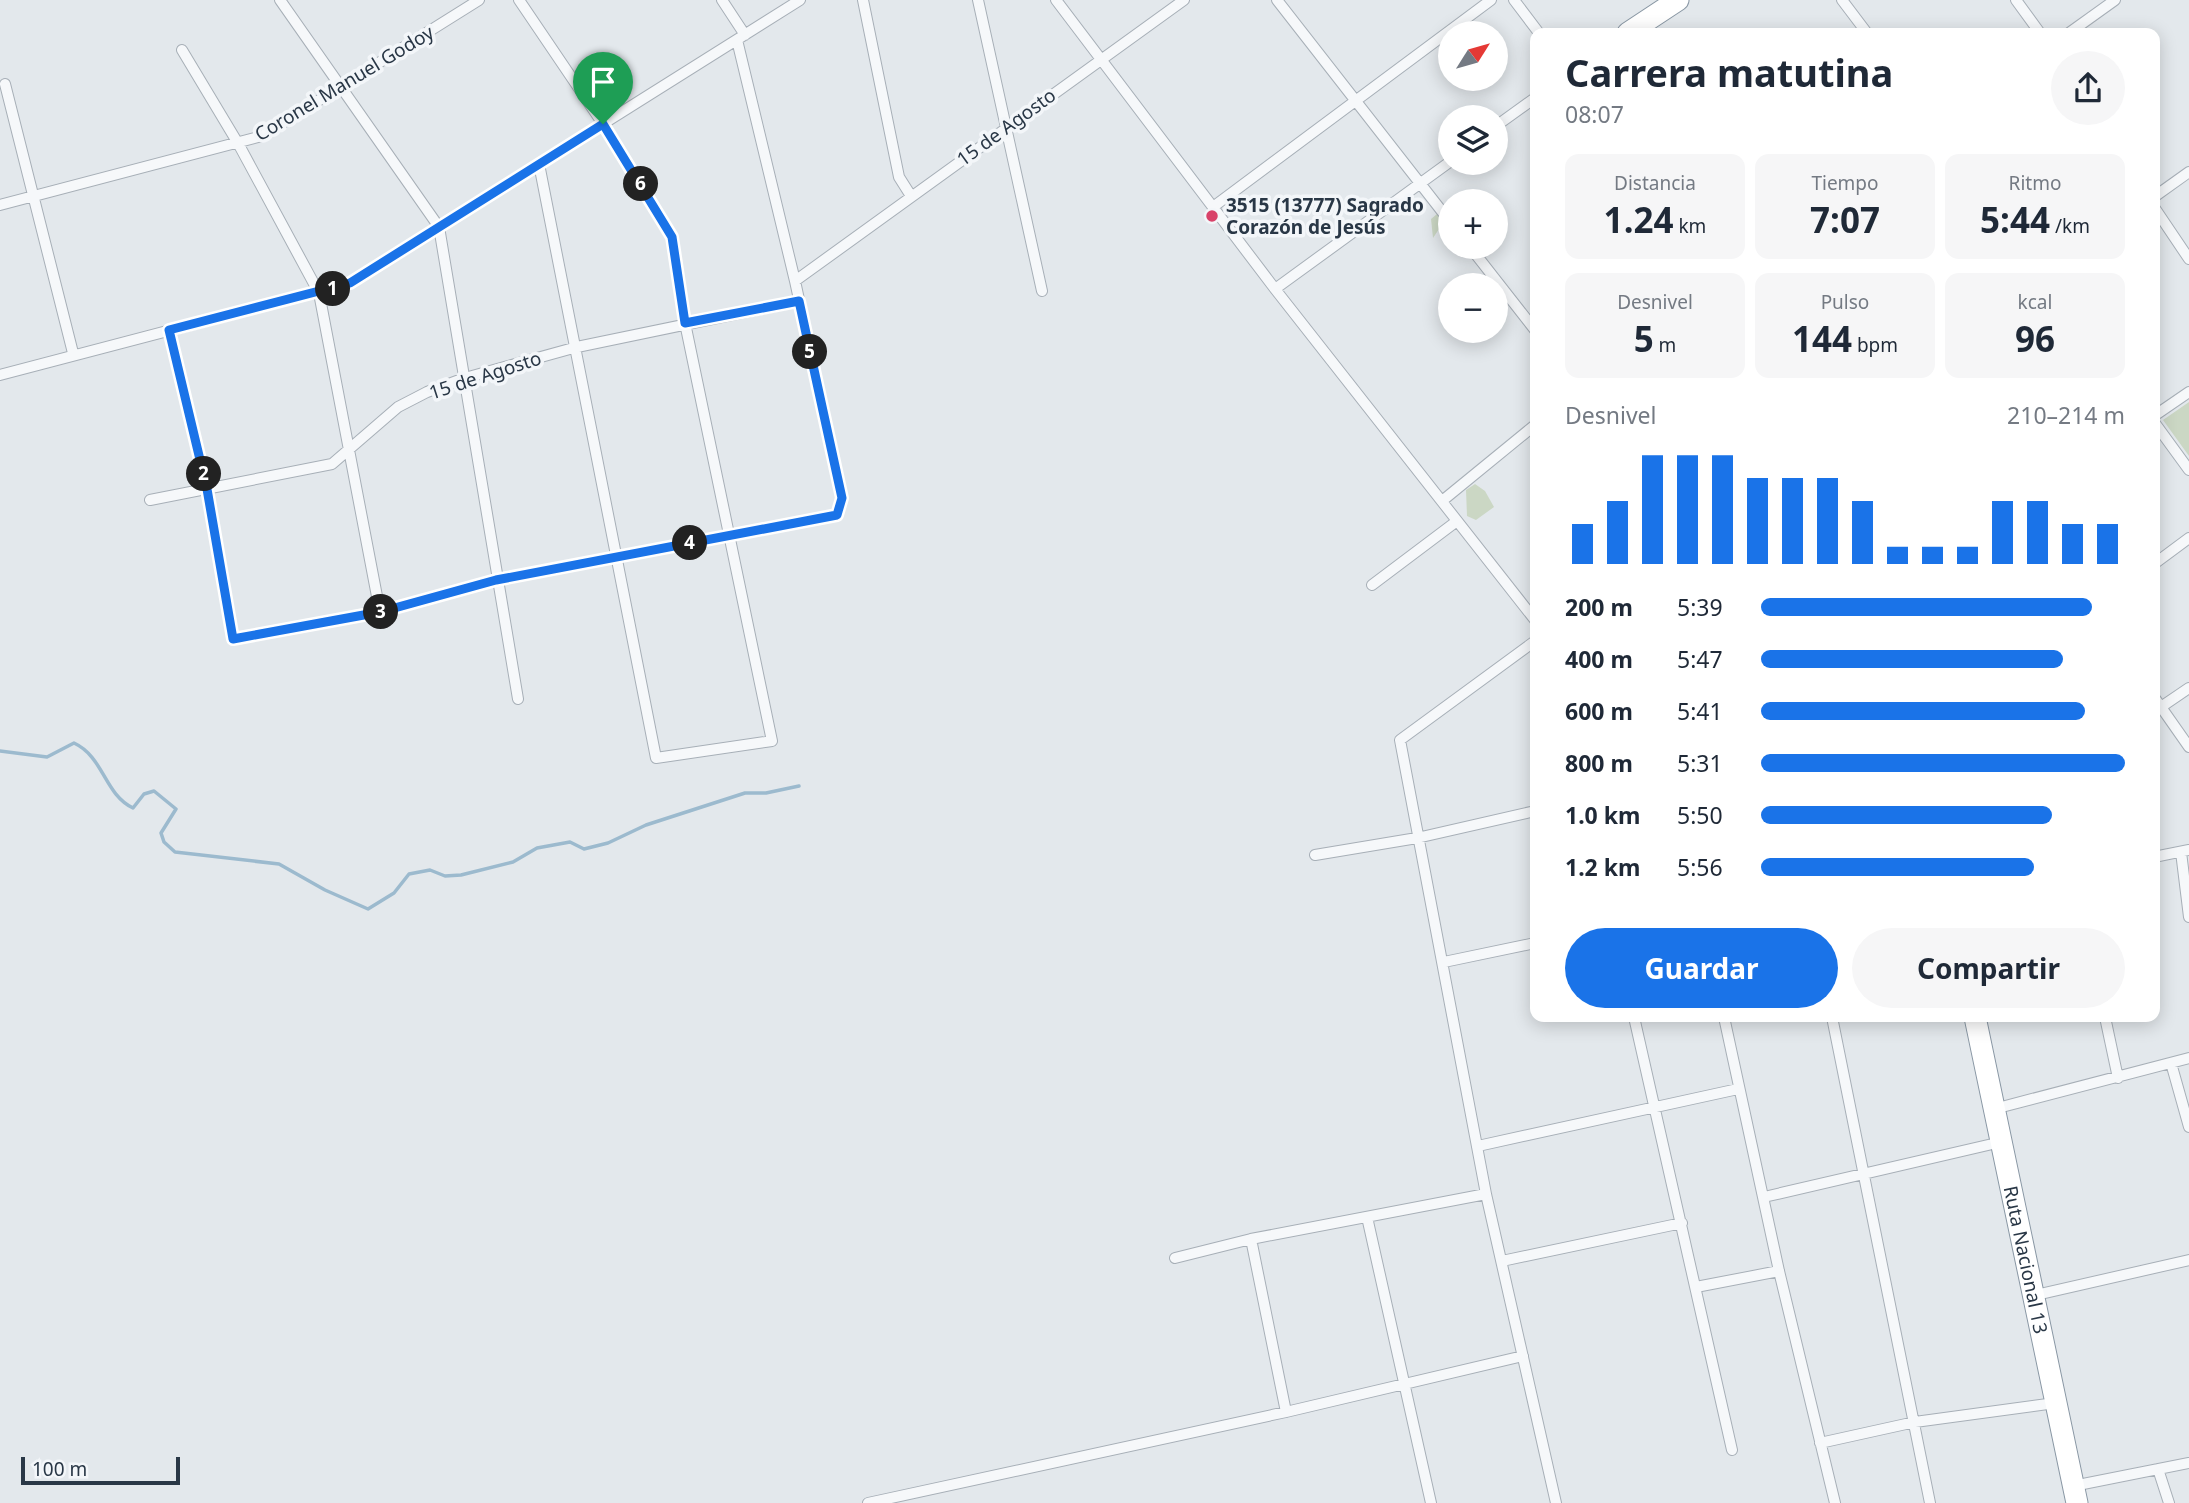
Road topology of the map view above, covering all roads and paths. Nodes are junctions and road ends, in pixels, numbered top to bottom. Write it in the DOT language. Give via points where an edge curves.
graph roads {
  1 [pos="280,0"];
  2 [pos="480,0"];
  3 [pos="519,0"];
  4 [pos="722,0"];
  5 [pos="800,0"];
  6 [pos="863,0"];
  7 [pos="978,0"];
  8 [pos="1056,0"];
  9 [pos="1184,0"];
  10 [pos="1278,0"];
  11 [pos="1491,0"];
  12 [pos="1514,0"];
  13 [pos="1678,0"];
  14 [pos="1842,0"];
  15 [pos="2016,0"];
  16 [pos="2115,0"];
  17 [pos="1535,28"];
  18 [pos="1636,28"];
  19 [pos="1863,28"];
  20 [pos="2036,28"];
  21 [pos="2076,28"];
  22 [pos="741,37"];
  23 [pos="182,50"];
  24 [pos="1101,59"];
  25 [pos="5,84"];
  26 [pos="342,88"];
  27 [pos="1355,100"];
  28 [pos="1530,102"];
  29 [pos="1508,117"];
  30 [pos="603,124"];
  31 [pos="1006,127"];
  32 [pos="239,145"];
  33 [pos="539,164"];
  34 [pos="1438,171"];
  35 [pos="2189,172"];
  36 [pos="1420,184"];
  37 [pos="2160,193"];
  38 [pos="911,196"];
  39 [pos="32,197"];
  40 [pos="0,205"];
  41 [pos="1213,206"];
  42 [pos="1438,207"];
  43 [pos="2160,215"];
  44 [pos="439,227"];
  45 [pos="2189,258"];
  46 [pos="1479,259"];
  47 [pos="795,281"];
  48 [pos="1275,289"];
  49 [pos="1042,291"];
  50 [pos="319,293"];
  51 [pos="799,301"];
  52 [pos="685,323"];
  53 [pos="1530,324"];
  54 [pos="169,330"];
  55 [pos="577,347"];
  56 [pos="74,353"];
  57 [pos="0,374"];
  58 [pos="466,378"];
  59 [pos="2189,392"];
  60 [pos="2160,412"];
  61 [pos="1530,429"];
  62 [pos="2160,430"];
  63 [pos="350,451"];
  64 [pos="2189,470"];
  65 [pos="207,489"];
  66 [pos="150,500"];
  67 [pos="1441,501"];
  68 [pos="1457,521"];
  69 [pos="729,536"];
  70 [pos="2189,538"];
  71 [pos="618,557"];
  72 [pos="2160,560"];
  73 [pos="496,580"];
  74 [pos="1372,586"];
  75 [pos="380,612"];
  76 [pos="1530,614"];
  77 [pos="1530,645"];
  78 [pos="2189,688"];
  79 [pos="518,699"];
  80 [pos="2160,701"];
  81 [pos="2160,705"];
  82 [pos="2189,747"];
  83 [pos="1530,812"];
  84 [pos="1417,838"];
  85 [pos="2185,851"];
  86 [pos="1315,855"];
  87 [pos="2160,856"];
  88 [pos="2189,916"];
  89 [pos="1530,944"];
  90 [pos="1444,962"];
  91 [pos="1635,1022"];
  92 [pos="1725,1022"];
  93 [pos="1833,1022"];
  94 [pos="1976,1022"];
  95 [pos="2106,1022"];
  96 [pos="2189,1058"];
  97 [pos="2171,1063"];
  98 [pos="2118,1078"];
  99 [pos="1738,1089"];
  100 [pos="1657,1107"];
  101 [pos="1994,1109"];
  102 [pos="2189,1127"];
  103 [pos="2001,1142"];
  104 [pos="1478,1146"];
  105 [pos="1863,1175"];
  106 [pos="1486,1194"];
  107 [pos="1764,1197"];
  108 [pos="1367,1217"];
  109 [pos="1682,1223"];
  110 [pos="1251,1239"];
  111 [pos="1175,1258"];
  112 [pos="2189,1260"];
  113 [pos="1502,1261"];
  114 [pos="1779,1271"];
  115 [pos="1696,1287"];
  116 [pos="2032,1296"];
  117 [pos="1523,1356"];
  118 [pos="1404,1382"];
  119 [pos="2055,1403"];
  120 [pos="1286,1412"];
  121 [pos="1915,1422"];
  122 [pos="1820,1443"];
  123 [pos="1732,1450"];
  124 [pos="2189,1463"];
  125 [pos="2158,1469"];
  126 [pos="2075,1495"];
  127 [pos="868,1503"];
  128 [pos="1431,1503"];
  129 [pos="1556,1503"];
  130 [pos="1835,1503"];
  131 [pos="1930,1503"];
  132 [pos="2169,1503"];
  1 -- 26 [label="street"];
  2 -- 26 [label="street, Coronel Manuel Godoy"];
  3 -- 30 [label="street"];
  4 -- 22 [label="street"];
  5 -- 22 [label="street"];
  6 -- 38 [label="street" via="899,177"];
  7 -- 31 [label="street"];
  8 -- 24 [label="street"];
  9 -- 24 [label="street, 15 de Agosto"];
  10 -- 27 [label="street"];
  11 -- 27 [label="street"];
  12 -- 17 [label="street"];
  13 -- 18 [label="highway"];
  14 -- 19 [label="street"];
  15 -- 20 [label="street"];
  16 -- 21 [label="street"];
  22 -- 30 [label="street"];
  22 -- 47 [label="street"];
  23 -- 32 [label="street"];
  24 -- 31 [label="street, 15 de Agosto"];
  24 -- 41 [label="street"];
  25 -- 39 [label="street"];
  26 -- 32 [label="street, Coronel Manuel Godoy"];
  26 -- 44 [label="street"];
  27 -- 36 [label="street"];
  27 -- 41 [label="street"];
  28 -- 29 [label="street"];
  30 -- 33 [label="street"];
  30 -- 52 [label="street" via="672,237"];
  31 -- 38 [label="street, 15 de Agosto"];
  31 -- 49 [label="street"];
  32 -- 39 [label="street, Coronel Manuel Godoy"];
  32 -- 50 [label="street"];
  33 -- 44 [label="street"];
  33 -- 55 [label="street"];
  34 -- 36 [label="street"];
  35 -- 37 [label="street"];
  36 -- 42 [label="street"];
  36 -- 48 [label="street"];
  38 -- 47 [label="street, 15 de Agosto"];
  39 -- 40 [label="street, Coronel Manuel Godoy"];
  39 -- 56 [label="street"];
  41 -- 48 [label="street"];
  43 -- 45 [label="street"];
  44 -- 50 [label="street" via="350,283"];
  44 -- 58 [label="street"];
  46 -- 53 [label="street"];
  47 -- 51 [label="street"];
  48 -- 67 [label="street"];
  50 -- 54 [label="street"];
  50 -- 63 [label="street"];
  51 -- 52 [label="street, 15 de Agosto"];
  51 -- 69 [label="street" via="842,498 840,507 837,515"];
  52 -- 55 [label="street, 15 de Agosto"];
  52 -- 69 [label="street"];
  54 -- 56 [label="street"];
  54 -- 65 [label="street"];
  55 -- 58 [label="street, 15 de Agosto"];
  55 -- 71 [label="street"];
  56 -- 57 [label="street"];
  58 -- 63 [label="street, 15 de Agosto" via="398,408"];
  58 -- 73 [label="street"];
  59 -- 60 [label="street"];
  61 -- 67 [label="street"];
  62 -- 64 [label="street"];
  63 -- 65 [label="street, 15 de Agosto" via="332,464"];
  63 -- 75 [label="street"];
  65 -- 66 [label="street, 15 de Agosto"];
  65 -- 75 [label="street" via="233,639"];
  67 -- 68 [label="street"];
  68 -- 74 [label="street"];
  68 -- 76 [label="street"];
  69 -- 71 [label="street"];
  69 -- 71 [label="street" via="772,741 656,758"];
  70 -- 72 [label="street"];
  71 -- 73 [label="street"];
  73 -- 75 [label="street"];
  73 -- 79 [label="street"];
  77 -- 84 [label="street" via="1400,740"];
  78 -- 80 [label="street"];
  81 -- 82 [label="street"];
  83 -- 84 [label="street"];
  84 -- 86 [label="street"];
  84 -- 90 [label="street"];
  85 -- 87 [label="street"];
  85 -- 88 [label="street"];
  89 -- 90 [label="street"];
  90 -- 104 [label="street"];
  91 -- 100 [label="street"];
  92 -- 99 [label="street"];
  93 -- 105 [label="street"];
  94 -- 101 [label="highway, Ruta Nacional 13"];
  95 -- 98 [label="street"];
  96 -- 97 [label="street"];
  97 -- 98 [label="street"];
  97 -- 102 [label="street"];
  98 -- 101 [label="street"];
  99 -- 100 [label="street"];
  99 -- 107 [label="street"];
  100 -- 104 [label="street"];
  100 -- 109 [label="street"];
  101 -- 103 [label="highway, Ruta Nacional 13"];
  103 -- 105 [label="street"];
  103 -- 116 [label="highway, Ruta Nacional 13"];
  104 -- 106 [label="street"];
  105 -- 107 [label="street"];
  105 -- 121 [label="street"];
  106 -- 108 [label="street"];
  106 -- 113 [label="street"];
  107 -- 114 [label="street"];
  108 -- 110 [label="street"];
  108 -- 118 [label="street"];
  109 -- 113 [label="street"];
  109 -- 115 [label="street"];
  110 -- 111 [label="street"];
  110 -- 120 [label="street"];
  112 -- 116 [label="street"];
  113 -- 117 [label="street"];
  114 -- 115 [label="street"];
  114 -- 122 [label="street"];
  115 -- 123 [label="street"];
  116 -- 119 [label="highway, Ruta Nacional 13"];
  117 -- 118 [label="street"];
  117 -- 129 [label="street"];
  118 -- 120 [label="street"];
  118 -- 128 [label="street"];
  119 -- 121 [label="street"];
  119 -- 126 [label="highway, Ruta Nacional 13"];
  120 -- 127 [label="street"];
  121 -- 122 [label="street"];
  121 -- 131 [label="street"];
  122 -- 130 [label="street"];
  124 -- 125 [label="street"];
  125 -- 126 [label="street"];
  125 -- 132 [label="street"];
}
